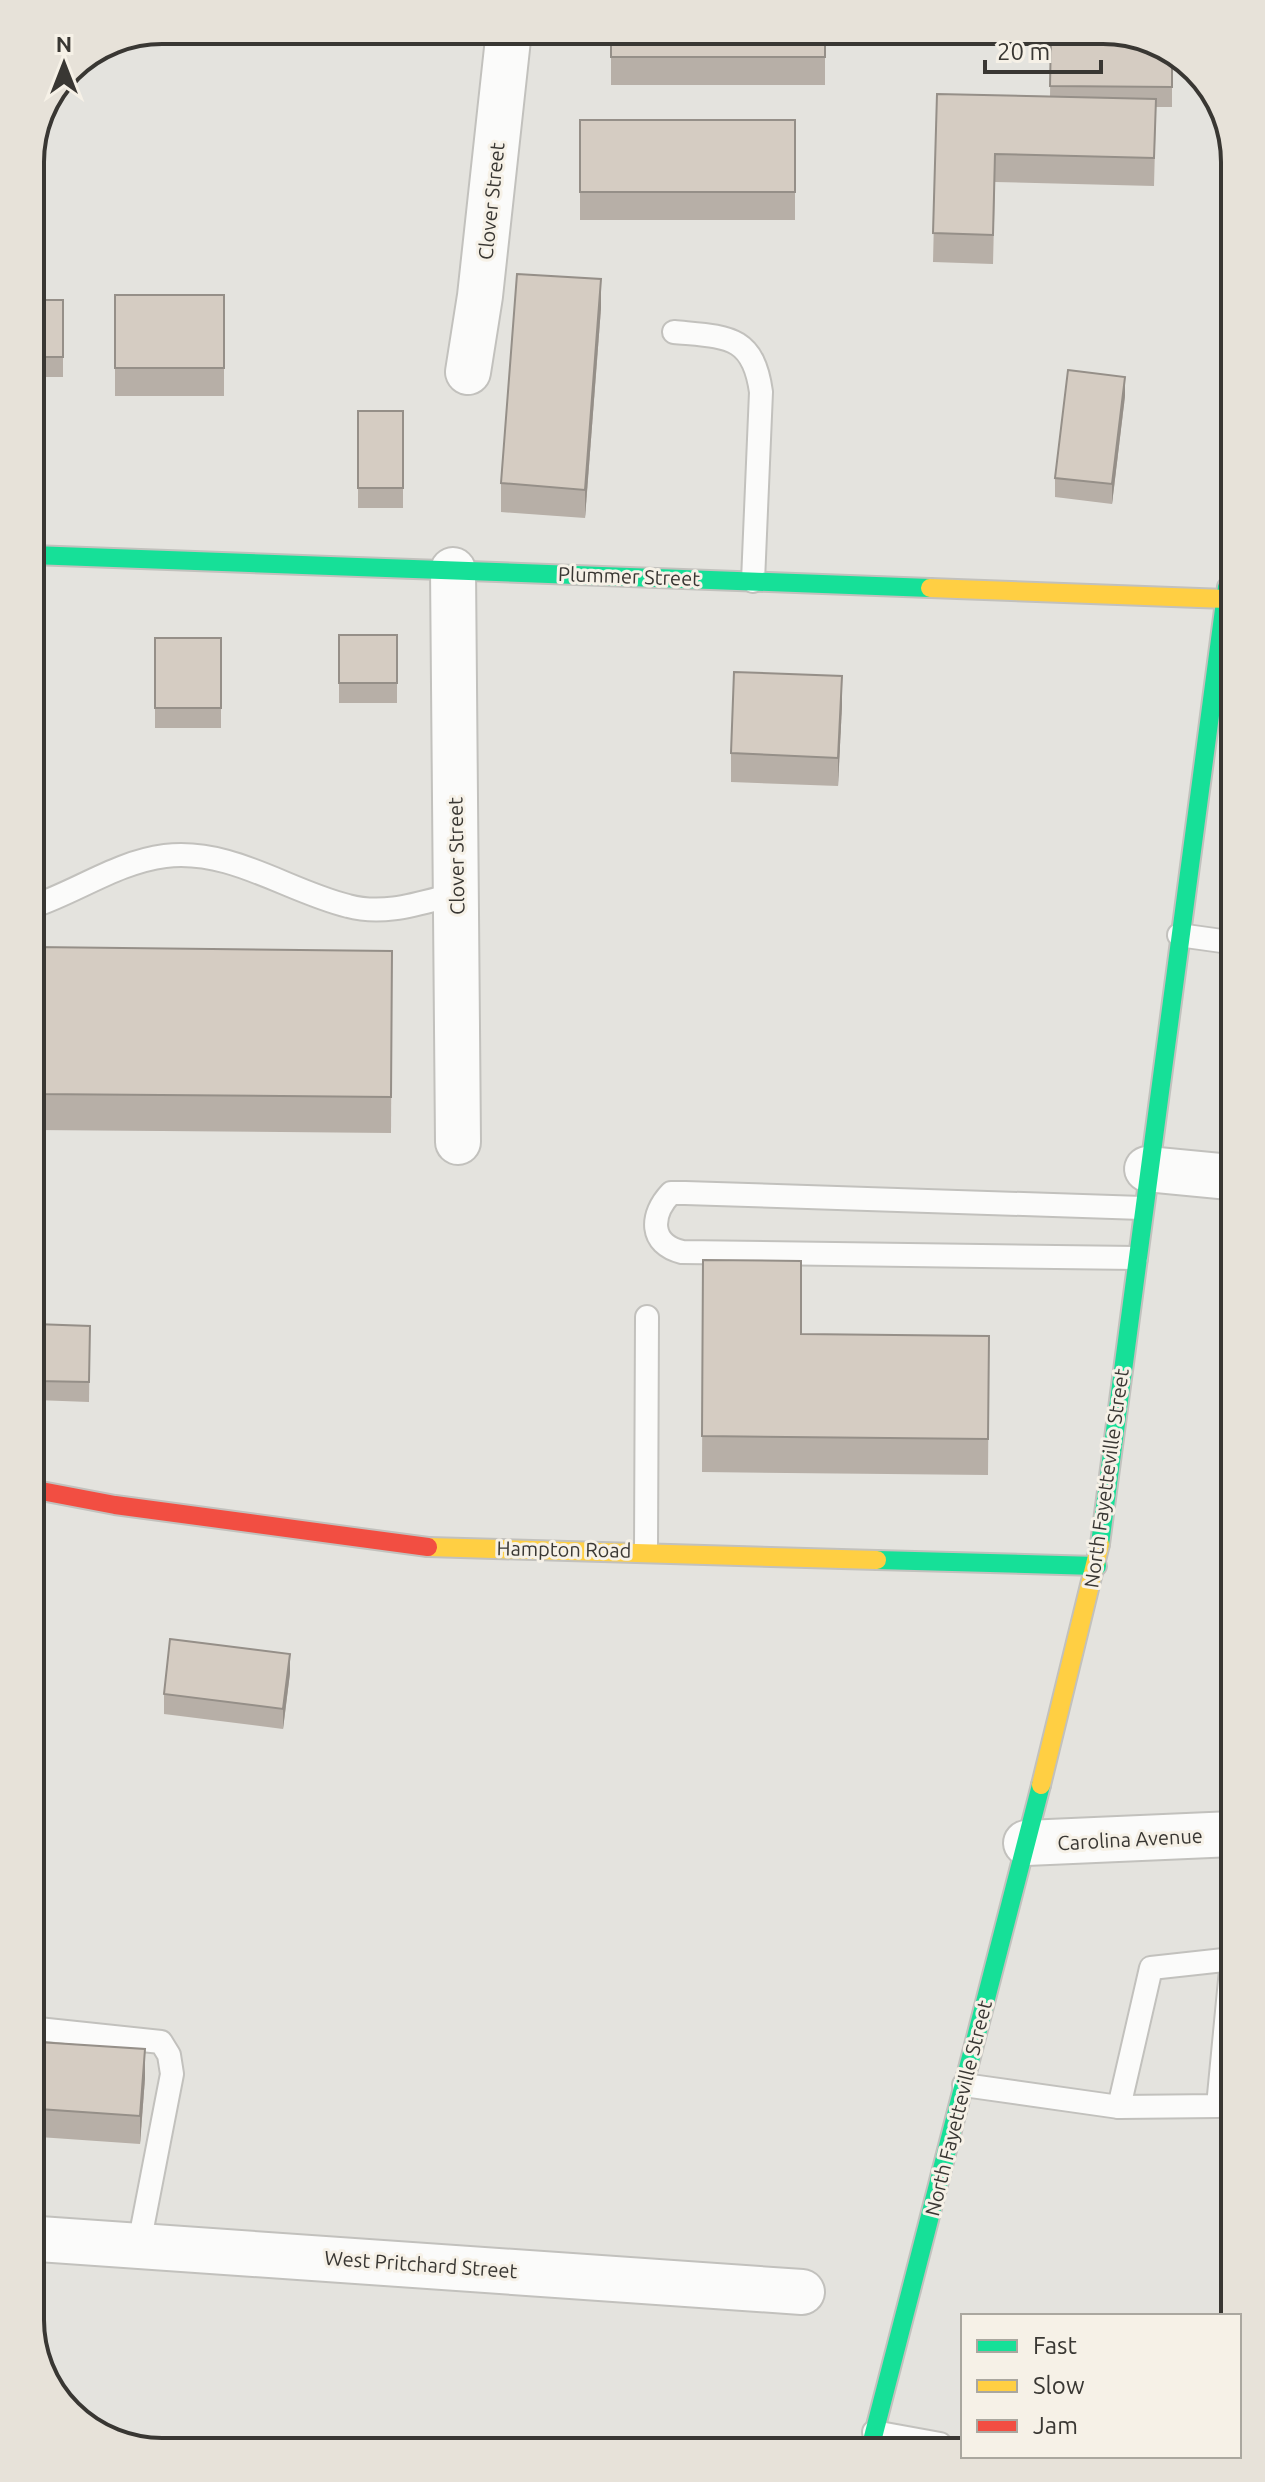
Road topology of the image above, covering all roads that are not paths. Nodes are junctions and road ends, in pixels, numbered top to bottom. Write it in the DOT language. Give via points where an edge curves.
graph roads {
  1 [pos="507,44"];
  2 [pos="674,332"];
  3 [pos="468,372"];
  4 [pos="44,555"];
  5 [pos="453,570"];
  6 [pos="753,581"];
  7 [pos="1221,593"];
  8 [pos="1221,629"];
  9 [pos="456,894"];
  10 [pos="44,902"];
  11 [pos="1179,935"];
  12 [pos="1221,941"];
  13 [pos="458,1142"];
  14 [pos="1221,1178"];
  15 [pos="1144,1189"];
  16 [pos="1136,1258"];
  17 [pos="647,1317"];
  18 [pos="44,1492"];
  19 [pos="646,1551"];
  20 [pos="1097,1566"];
  21 [pos="1221,1835"];
  22 [pos="1026,1843"];
  23 [pos="1221,1961"];
  24 [pos="44,2030"];
  25 [pos="1221,2062"];
  26 [pos="964,2085"];
  27 [pos="1119,2107"];
  28 [pos="44,2239"];
  29 [pos="139,2244"];
  30 [pos="802,2292"];
  31 [pos="872,2438"];
  1 -- 3 [label="street, Clover Street"];
  2 -- 6 [label="lane" via="720,336 743,347 757,363 761,392"];
  4 -- 5 [label="street, Plummer Street"];
  5 -- 6 [label="street, Plummer Street"];
  5 -- 9 [label="street, Clover Street"];
  6 -- 7 [label="street, Plummer Street"];
  8 -- 11 [label="street, North Fayetteville Street"];
  9 -- 10 [label="lane" via="390,910 348,907 209,857 166,856 126,866"];
  9 -- 13 [label="street, Clover Street"];
  11 -- 12 [label="lane"];
  11 -- 15 [label="street, North Fayetteville Street"];
  14 -- 15 [label="street"];
  15 -- 16 [label="street, North Fayetteville Street"];
  15 -- 16 [label="lane" via="671,1193 655,1220 657,1239 682,1252"];
  16 -- 20 [label="street, North Fayetteville Street"];
  17 -- 19 [label="lane"];
  18 -- 19 [label="street, Hampton Road" via="409,1546"];
  19 -- 20 [label="street, Hampton Road"];
  20 -- 22 [label="street, North Fayetteville Street"];
  21 -- 22 [label="street, Carolina Avenue"];
  22 -- 26 [label="street, North Fayetteville Street"];
  23 -- 27 [label="lane" via="1151,1968"];
  24 -- 29 [label="lane" via="143,2038 161,2042 169,2055 172,2074"];
  25 -- 27 [label="lane" via="1218,2106"];
  26 -- 27 [label="lane"];
  26 -- 31 [label="street, North Fayetteville Street"];
  28 -- 29 [label="street, West Pritchard Street"];
  29 -- 30 [label="street, West Pritchard Street"];
}
